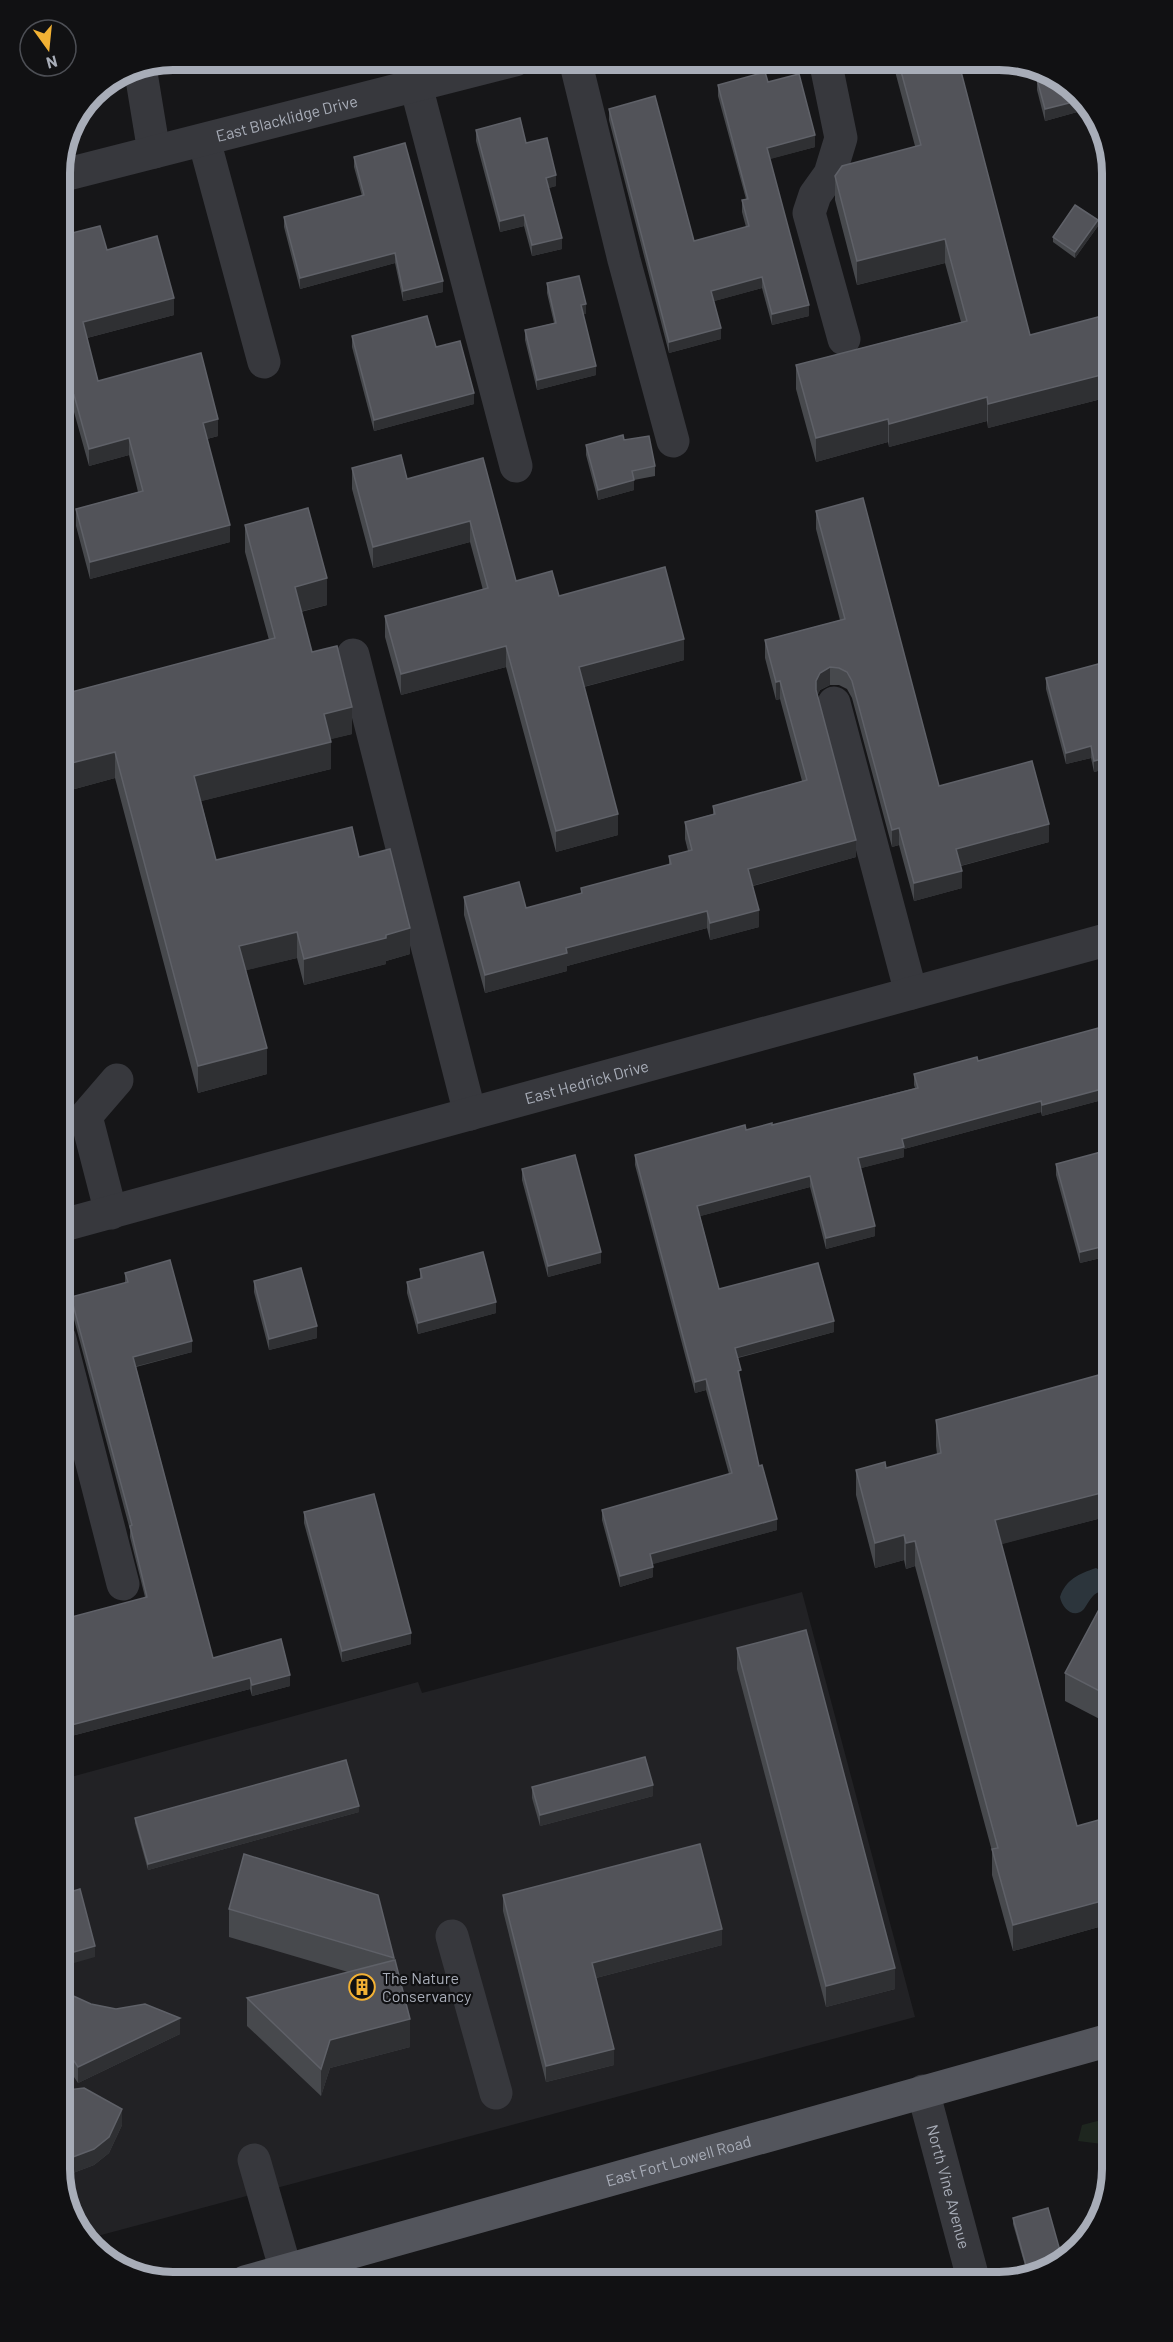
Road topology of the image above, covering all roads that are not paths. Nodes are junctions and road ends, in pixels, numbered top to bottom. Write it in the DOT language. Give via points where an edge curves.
graph roads {
  1 [pos="457,70"];
  2 [pos="579,70"];
  3 [pos="827,71"];
  4 [pos="141,76"];
  5 [pos="426,76"];
  6 [pos="204,140"];
  7 [pos="154,152"];
  8 [pos="71,173"];
  9 [pos="844,339"];
  10 [pos="264,362"];
  11 [pos="673,441"];
  12 [pos="516,466"];
  13 [pos="353,655"];
  14 [pos="834,703"];
  15 [pos="1102,941"];
  16 [pos="911,993"];
  17 [pos="117,1080"];
  18 [pos="73,1114"];
  19 [pos="470,1114"];
  20 [pos="111,1213"];
  21 [pos="70,1223"];
  22 [pos="70,1379"];
  23 [pos="123,1584"];
  24 [pos="452,1936"];
  25 [pos="1102,2042"];
  26 [pos="923,2091"];
  27 [pos="496,2093"];
  28 [pos="254,2160"];
  29 [pos="286,2271"];
  30 [pos="971,2272"];
  1 -- 5 [label="street, East Blacklidge Drive"];
  2 -- 11 [label="street"];
  3 -- 9 [label="street" via="841,138 830,174 815,195 809,213"];
  4 -- 7 [label="street"];
  5 -- 6 [label="street, East Blacklidge Drive"];
  5 -- 12 [label="street"];
  6 -- 7 [label="street, East Blacklidge Drive"];
  6 -- 10 [label="street"];
  7 -- 8 [label="street, East Blacklidge Drive"];
  13 -- 19 [label="street"];
  14 -- 16 [label="street"];
  15 -- 16 [label="street, East Hedrick Drive"];
  16 -- 19 [label="street, East Hedrick Drive"];
  17 -- 18 [label="street"];
  18 -- 20 [label="street"];
  19 -- 20 [label="street, East Hedrick Drive"];
  20 -- 21 [label="street, East Hedrick Drive"];
  22 -- 23 [label="street"];
  24 -- 27 [label="street"];
  25 -- 26 [label="main road, East Fort Lowell Road"];
  26 -- 29 [label="main road, East Fort Lowell Road"];
  26 -- 30 [label="street, North Vine Avenue"];
  28 -- 29 [label="street"];
}
